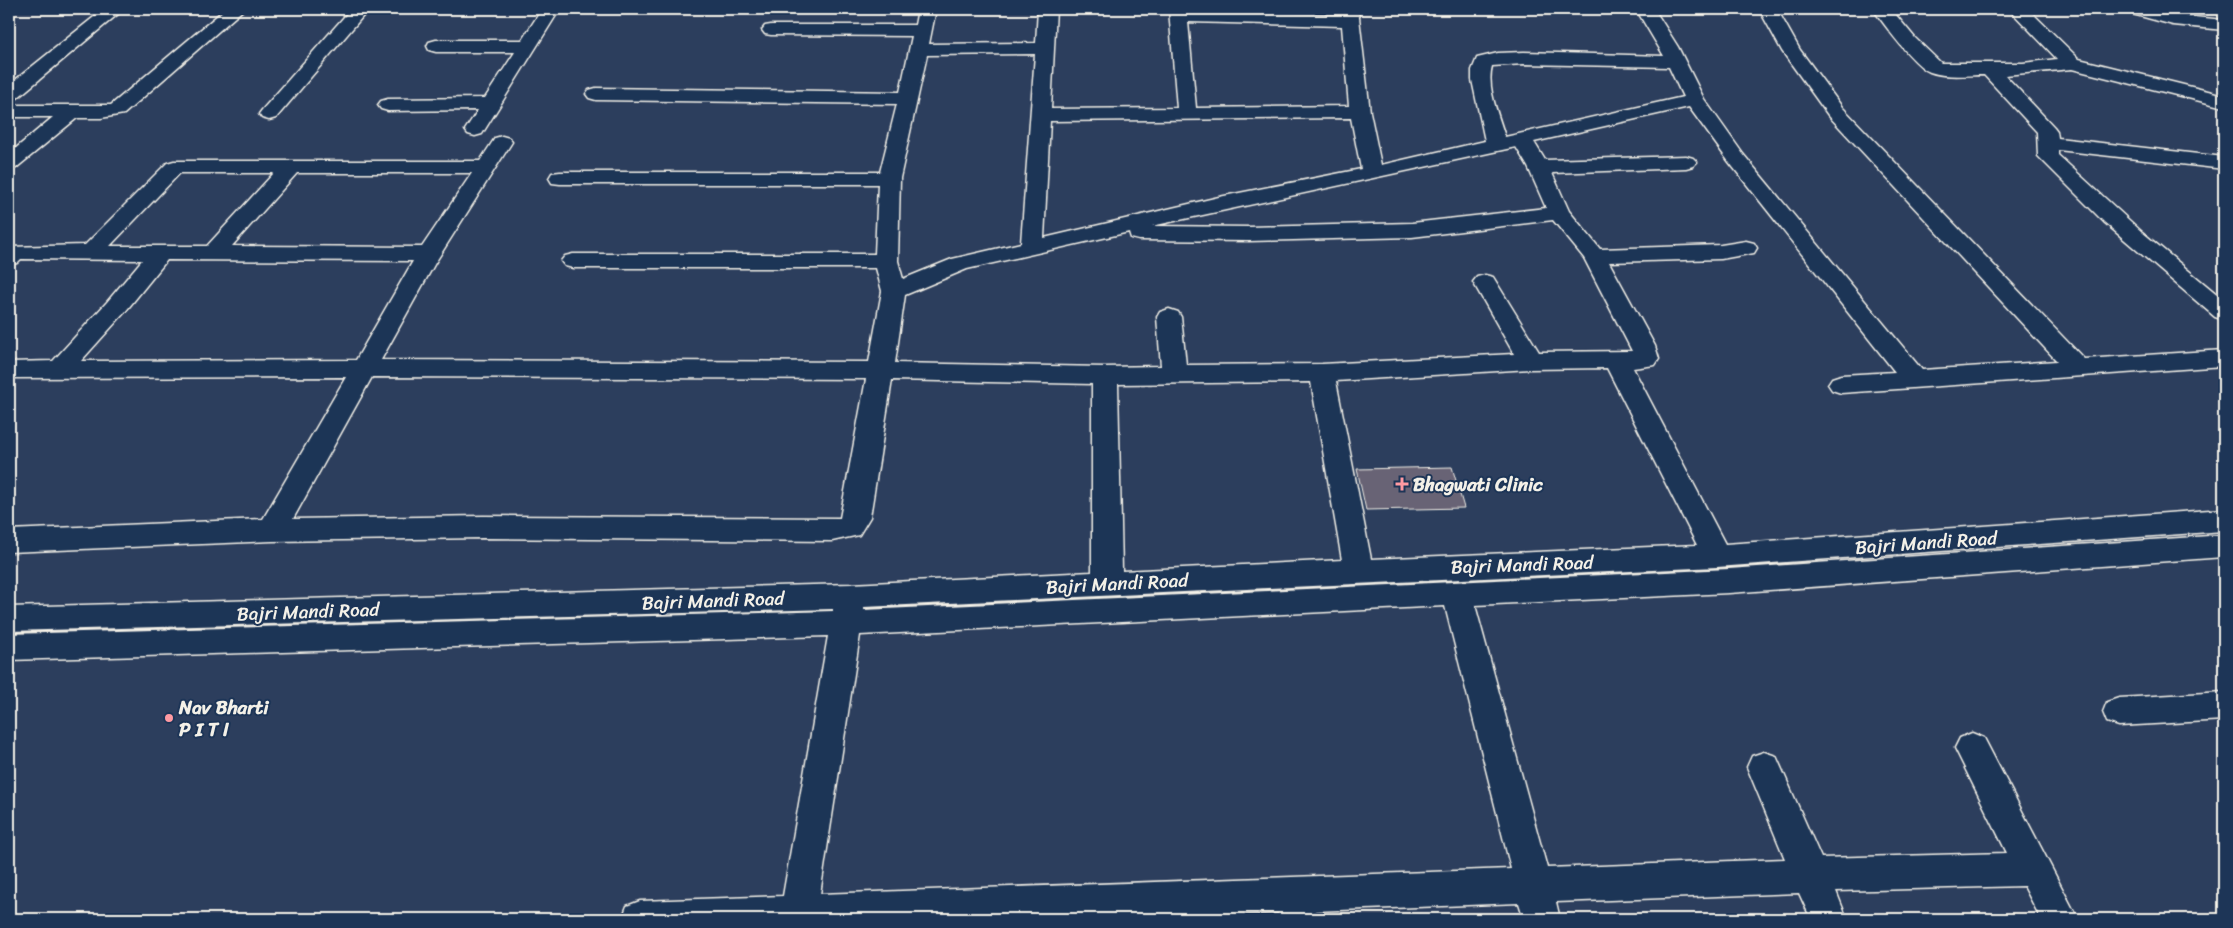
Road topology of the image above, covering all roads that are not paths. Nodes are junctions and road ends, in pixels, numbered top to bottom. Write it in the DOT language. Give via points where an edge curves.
graph roads {
  1 [pos="115,9"];
  2 [pos="235,9"];
  3 [pos="360,9"];
  4 [pos="551,9"];
  5 [pos="1047,9"];
  6 [pos="1646,9"];
  7 [pos="1768,9"];
  8 [pos="1882,9"];
  9 [pos="2018,9"];
  10 [pos="2135,9"];
  11 [pos="2216,9"];
  12 [pos="1178,12"];
  13 [pos="1350,15"];
  14 [pos="2224,15"];
  15 [pos="2224,25"];
  16 [pos="771,30"];
  17 [pos="923,30"];
  18 [pos="436,46"];
  19 [pos="528,46"];
  20 [pos="1044,48"];
  21 [pos="1676,62"];
  22 [pos="2072,63"];
  23 [pos="1990,70"];
  24 [pos="596,94"];
  25 [pos="9,95"];
  26 [pos="908,98"];
  27 [pos="1694,100"];
  28 [pos="2224,101"];
  29 [pos="491,104"];
  30 [pos="388,105"];
  31 [pos="9,112"];
  32 [pos="72,112"];
  33 [pos="1360,112"];
  34 [pos="269,114"];
  35 [pos="1187,114"];
  36 [pos="1040,115"];
  37 [pos="474,130"];
  38 [pos="1521,138"];
  39 [pos="502,142"];
  40 [pos="1496,144"];
  41 [pos="2048,144"];
  42 [pos="1686,162"];
  43 [pos="2224,163"];
  44 [pos="9,164"];
  45 [pos="291,167"];
  46 [pos="486,167"];
  47 [pos="1539,167"];
  48 [pos="1372,173"];
  49 [pos="560,178"];
  50 [pos="889,178"];
  51 [pos="1559,213"];
  52 [pos="1093,233"];
  53 [pos="1032,247"];
  54 [pos="1746,248"];
  55 [pos="91,252"];
  56 [pos="160,253"];
  57 [pos="213,253"];
  58 [pos="429,254"];
  59 [pos="1594,256"];
  60 [pos="9,258"];
  61 [pos="573,261"];
  62 [pos="886,261"];
  63 [pos="1486,282"];
  64 [pos="894,291"];
  65 [pos="2224,312"];
  66 [pos="1169,317"];
  67 [pos="2224,358"];
  68 [pos="1616,360"];
  69 [pos="1530,361"];
  70 [pos="365,368"];
  71 [pos="2078,368"];
  72 [pos="9,370"];
  73 [pos="59,370"];
  74 [pos="881,371"];
  75 [pos="1174,374"];
  76 [pos="1322,374"];
  77 [pos="1105,376"];
  78 [pos="1915,379"];
  79 [pos="1841,384"];
  80 [pos="2224,520"];
  81 [pos="272,530"];
  82 [pos="9,541"];
  83 [pos="2224,546"];
  84 [pos="1717,556"];
  85 [pos="1359,571"];
  86 [pos="1108,584"];
  87 [pos="1457,593"];
  88 [pos="848,610"];
  89 [pos="10,628"];
  90 [pos="2224,706"];
  91 [pos="2119,712"];
  92 [pos="1972,748"];
  93 [pos="1764,767"];
  94 [pos="2034,869"];
  95 [pos="1810,875"];
  96 [pos="1537,903"];
  97 [pos="1296,908"];
  98 [pos="798,914"];
  99 [pos="945,914"];
  100 [pos="704,918"];
  101 [pos="640,919"];
  102 [pos="1829,919"];
  103 [pos="2060,919"];
  1 -- 25 [label="street"];
  2 -- 32 [label="street" via="117,110"];
  3 -- 34 [label="street"];
  4 -- 19 [label="street"];
  5 -- 20 [label="street"];
  6 -- 21 [label="street"];
  7 -- 71 [label="street" via="1791,51 1835,111"];
  8 -- 23 [label="street" via="1908,42 1935,67"];
  9 -- 22 [label="street"];
  10 -- 15 [label="street" via="2173,20"];
  11 -- 14 [label="street"];
  12 -- 13 [label="street"];
  12 -- 35 [label="street"];
  13 -- 33 [label="street"];
  16 -- 17 [label="street"];
  17 -- 20 [label="street"];
  17 -- 26 [label="street"];
  18 -- 19 [label="street"];
  19 -- 29 [label="street"];
  20 -- 36 [label="street"];
  21 -- 27 [label="street"];
  21 -- 40 [label="street" via="1524,58 1484,62 1481,69 1483,87"];
  22 -- 23 [label="street" via="2044,68"];
  22 -- 28 [label="street"];
  23 -- 41 [label="street" via="2047,131"];
  24 -- 26 [label="street"];
  26 -- 50 [label="street"];
  27 -- 38 [label="street"];
  27 -- 78 [label="street" via="1736,158"];
  29 -- 30 [label="street"];
  29 -- 37 [label="street"];
  31 -- 32 [label="street"];
  32 -- 44 [label="street"];
  33 -- 35 [label="street"];
  33 -- 48 [label="street"];
  35 -- 36 [label="street"];
  36 -- 53 [label="street"];
  38 -- 40 [label="street"];
  38 -- 47 [label="street"];
  39 -- 46 [label="street"];
  40 -- 48 [label="street"];
  41 -- 43 [label="street"];
  41 -- 65 [label="street" via="2048,156 2074,183 2148,251"];
  42 -- 47 [label="street"];
  45 -- 46 [label="street"];
  45 -- 55 [label="street" via="174,167"];
  45 -- 57 [label="street"];
  46 -- 58 [label="street"];
  47 -- 51 [label="street"];
  48 -- 52 [label="street"];
  49 -- 50 [label="street"];
  50 -- 62 [label="street"];
  51 -- 52 [label="street" via="1412,230"];
  51 -- 59 [label="street"];
  52 -- 53 [label="street"];
  53 -- 64 [label="street" via="960,264"];
  54 -- 59 [label="street" via="1721,252"];
  55 -- 56 [label="street"];
  55 -- 60 [label="street" via="15,252"];
  56 -- 57 [label="street"];
  56 -- 73 [label="street"];
  57 -- 58 [label="street"];
  58 -- 70 [label="street"];
  59 -- 68 [label="street" via="1643,346 1646,359"];
  61 -- 62 [label="street"];
  62 -- 64 [label="street"];
  63 -- 69 [label="street"];
  64 -- 74 [label="street"];
  66 -- 75 [label="street"];
  67 -- 71 [label="street"];
  68 -- 69 [label="street"];
  68 -- 84 [label="street"];
  69 -- 76 [label="street"];
  70 -- 73 [label="street"];
  70 -- 74 [label="street"];
  70 -- 81 [label="street"];
  71 -- 78 [label="street"];
  72 -- 73 [label="street"];
  74 -- 77 [label="street"];
  74 -- 81 [label="street" via="856,517 849,527 832,530 483,527"];
  75 -- 76 [label="street"];
  75 -- 77 [label="street"];
  76 -- 85 [label="street"];
  77 -- 86 [label="street"];
  78 -- 79 [label="street"];
  80 -- 84 [label="street, Bajri Mandi Road"];
  81 -- 82 [label="street"];
  83 -- 87 [label="street" via="1729,581"];
  84 -- 85 [label="street, Bajri Mandi Road"];
  85 -- 86 [label="street, Bajri Mandi Road"];
  86 -- 88 [label="street, Bajri Mandi Road"];
  87 -- 88 [label="street"];
  87 -- 96 [label="street"];
  88 -- 89 [label="street"];
  88 -- 98 [label="street"];
  90 -- 91 [label="street"];
  92 -- 94 [label="street"];
  93 -- 95 [label="street"];
  94 -- 95 [label="street"];
  94 -- 103 [label="street"];
  95 -- 96 [label="street"];
  95 -- 102 [label="street"];
  96 -- 97 [label="street"];
  97 -- 99 [label="street"];
  98 -- 99 [label="street"];
  98 -- 100 [label="street"];
  100 -- 101 [label="street"];
}
